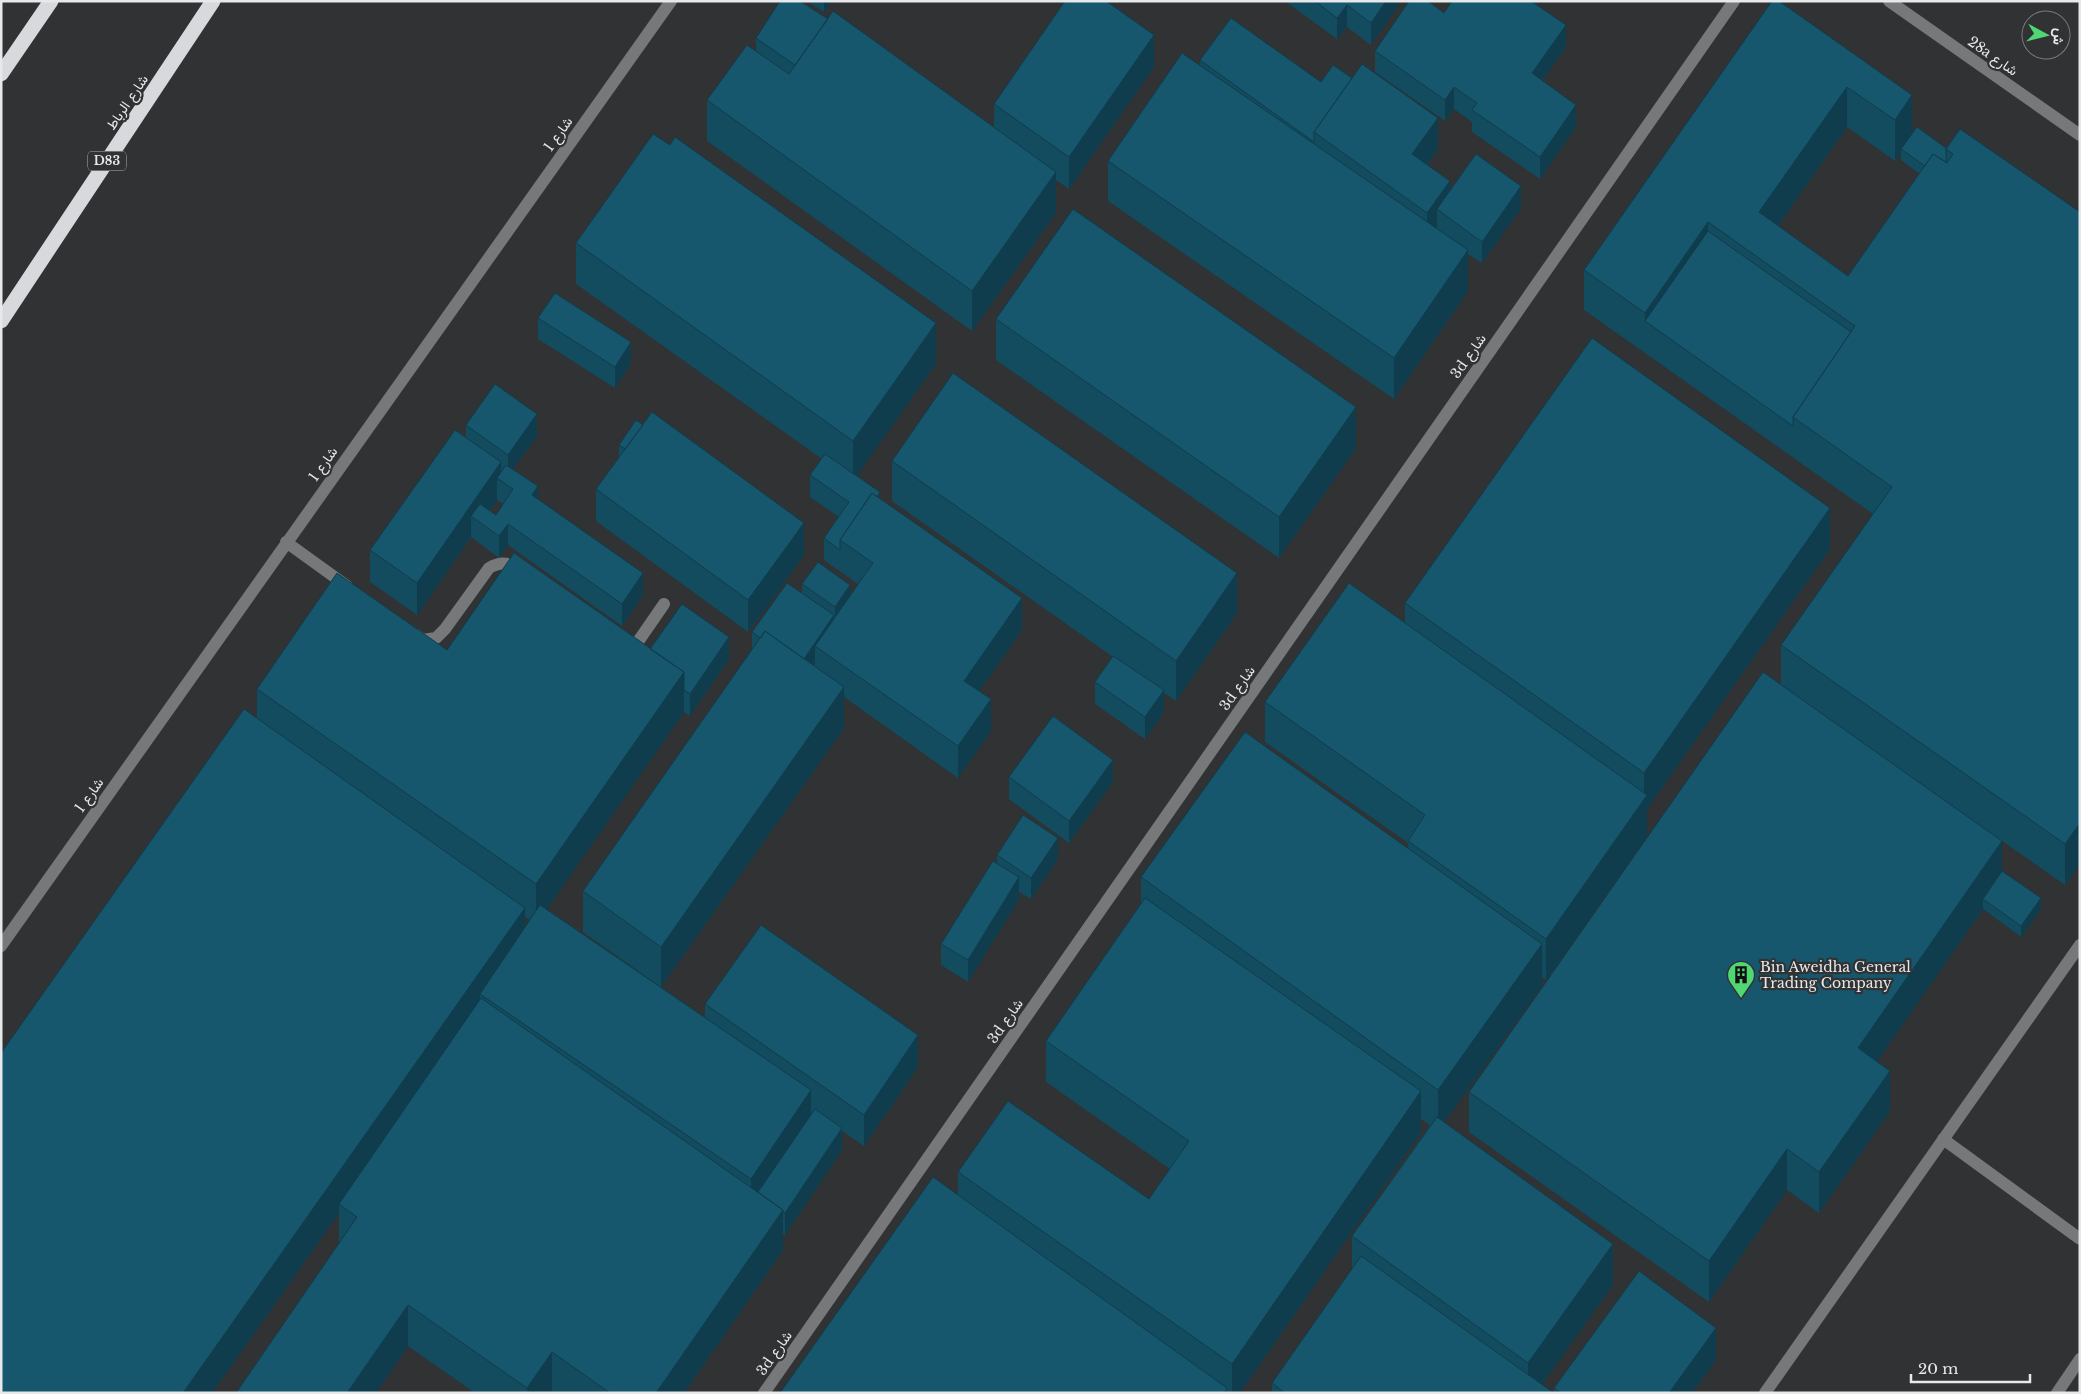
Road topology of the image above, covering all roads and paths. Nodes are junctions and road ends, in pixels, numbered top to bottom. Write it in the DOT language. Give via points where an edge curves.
graph roads {
  1 [pos="51,1"];
  2 [pos="213,1"];
  3 [pos="671,1"];
  4 [pos="1734,1"];
  5 [pos="1889,1"];
  6 [pos="1,74"];
  7 [pos="2080,135"];
  8 [pos="1,321"];
  9 [pos="286,542"];
  10 [pos="531,579"];
  11 [pos="359,594"];
  12 [pos="664,604"];
  13 [pos="404,627"];
  14 [pos="610,637"];
  15 [pos="2080,945"];
  16 [pos="1,946"];
  17 [pos="1943,1139"];
  18 [pos="2080,1239"];
  19 [pos="2080,1360"];
  20 [pos="764,1393"];
  21 [pos="1765,1393"];
  22 [pos="2056,1393"];
  1 -- 6 [label="highway"];
  2 -- 8 [label="highway, شارع الرباط / D83"];
  3 -- 9 [label="street, شارع 1"];
  4 -- 20 [label="street, 3d شارع"];
  5 -- 7 [label="street, 28a شارع"];
  9 -- 11 [label="street"];
  9 -- 16 [label="street, شارع 1"];
  10 -- 13 [label="street" via="507,563 498,563 489,568 436,638 423,640"];
  12 -- 14 [label="street" via="635,646 626,647"];
  15 -- 17 [label="street"];
  17 -- 18 [label="street"];
  17 -- 21 [label="street"];
  19 -- 22 [label="street"];
}
